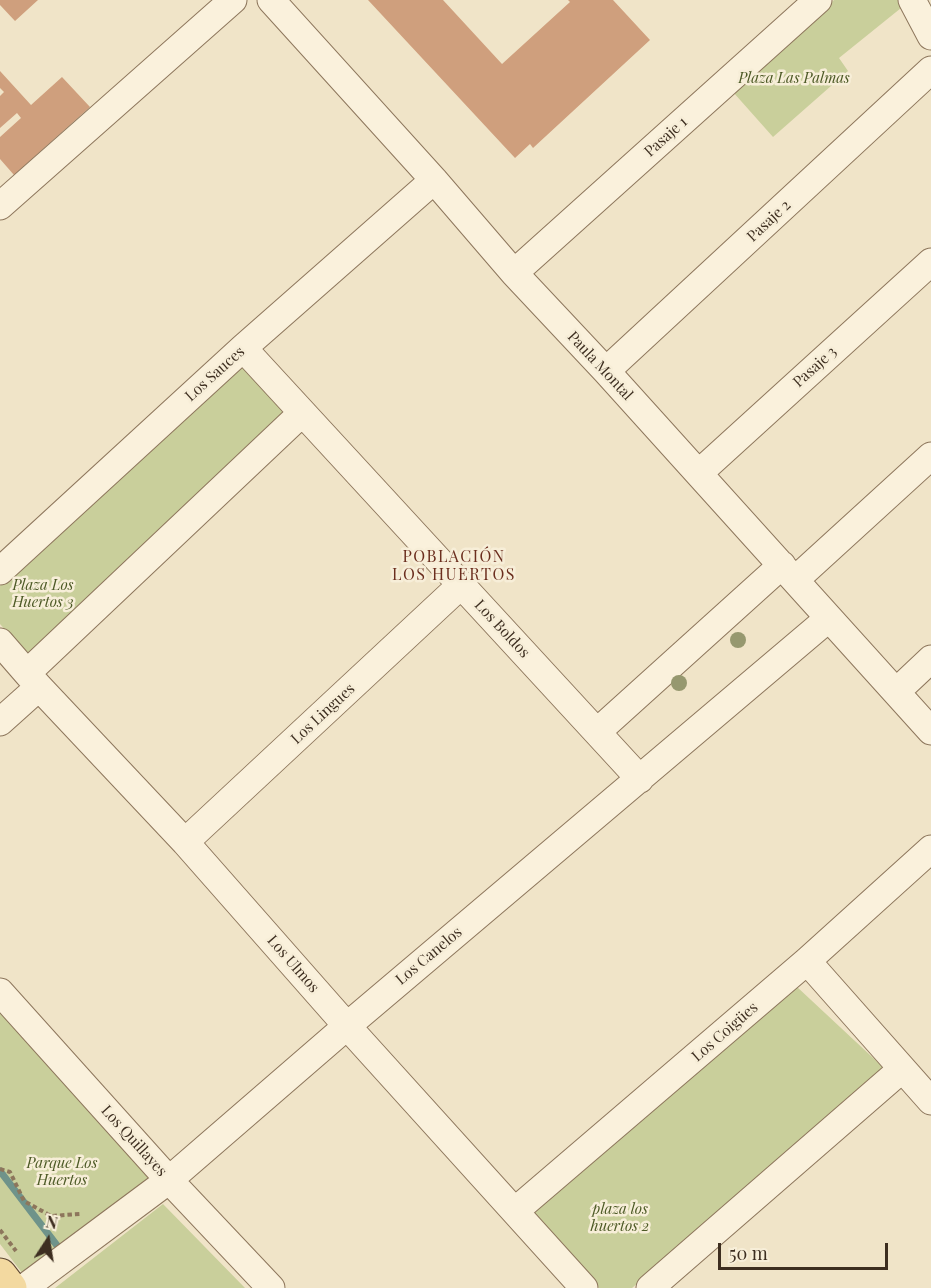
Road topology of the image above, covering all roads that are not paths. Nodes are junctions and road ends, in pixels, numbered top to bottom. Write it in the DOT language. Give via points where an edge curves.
graph roads {
  1 [pos="233,0"];
  2 [pos="271,0"];
  3 [pos="818,0"];
  4 [pos="912,0"];
  5 [pos="931,36"];
  6 [pos="931,70"];
  7 [pos="434,180"];
  8 [pos="0,206"];
  9 [pos="931,262"];
  10 [pos="514,273"];
  11 [pos="243,348"];
  12 [pos="606,371"];
  13 [pos="302,413"];
  14 [pos="931,456"];
  15 [pos="699,473"];
  16 [pos="0,571"];
  17 [pos="788,573"];
  18 [pos="461,585"];
  19 [pos="829,618"];
  20 [pos="0,642"];
  21 [pos="931,659"];
  22 [pos="33,680"];
  23 [pos="896,692"];
  24 [pos="0,722"];
  25 [pos="931,731"];
  26 [pos="597,732"];
  27 [pos="640,779"];
  28 [pos="185,842"];
  29 [pos="931,849"];
  30 [pos="807,961"];
  31 [pos="0,992"];
  32 [pos="347,1026"];
  33 [pos="902,1069"];
  34 [pos="931,1101"];
  35 [pos="169,1180"];
  36 [pos="515,1211"];
  37 [pos="10,1265"];
  38 [pos="10,1288"];
  39 [pos="24,1288"];
  40 [pos="271,1288"];
  41 [pos="584,1288"];
  42 [pos="650,1288"];
  1 -- 8 [label="street"];
  2 -- 7 [label="street, Paula Montal"];
  3 -- 10 [label="street, Pasaje 1"];
  4 -- 5 [label="street"];
  6 -- 12 [label="street, Pasaje 2"];
  7 -- 10 [label="street, Paula Montal"];
  7 -- 11 [label="street, Los Sauces"];
  9 -- 15 [label="street, Pasaje 3"];
  10 -- 12 [label="street, Paula Montal"];
  11 -- 13 [label="street, Los Boldos"];
  11 -- 16 [label="street, Los Sauces"];
  12 -- 15 [label="street, Paula Montal"];
  13 -- 18 [label="street, Los Boldos"];
  13 -- 22 [label="street"];
  14 -- 17 [label="street"];
  15 -- 17 [label="street, Paula Montal"];
  17 -- 19 [label="street, Paula Montal"];
  17 -- 26 [label="street"];
  18 -- 26 [label="street, Los Boldos"];
  18 -- 28 [label="street, Los Lingues"];
  19 -- 23 [label="street, Paula Montal"];
  19 -- 27 [label="street, Los Canelos"];
  20 -- 22 [label="street, Los Ulmos"];
  21 -- 23 [label="street"];
  22 -- 24 [label="street"];
  22 -- 28 [label="street, Los Ulmos"];
  23 -- 25 [label="street, Paula Montal"];
  26 -- 27 [label="street, Los Boldos"];
  27 -- 32 [label="street, Los Canelos"];
  28 -- 32 [label="street, Los Ulmos"];
  29 -- 30 [label="street, Los Coigües"];
  30 -- 33 [label="street"];
  30 -- 36 [label="street, Los Coigües"];
  31 -- 35 [label="street, Los Quillayes"];
  32 -- 35 [label="street, Los Canelos"];
  32 -- 36 [label="street, Los Ulmos"];
  33 -- 34 [label="street"];
  33 -- 42 [label="street"];
  35 -- 39 [label="street, Los Canelos"];
  35 -- 40 [label="street, Los Quillayes"];
  36 -- 41 [label="street, Los Ulmos"];
  37 -- 38 [label="main road"];
}
